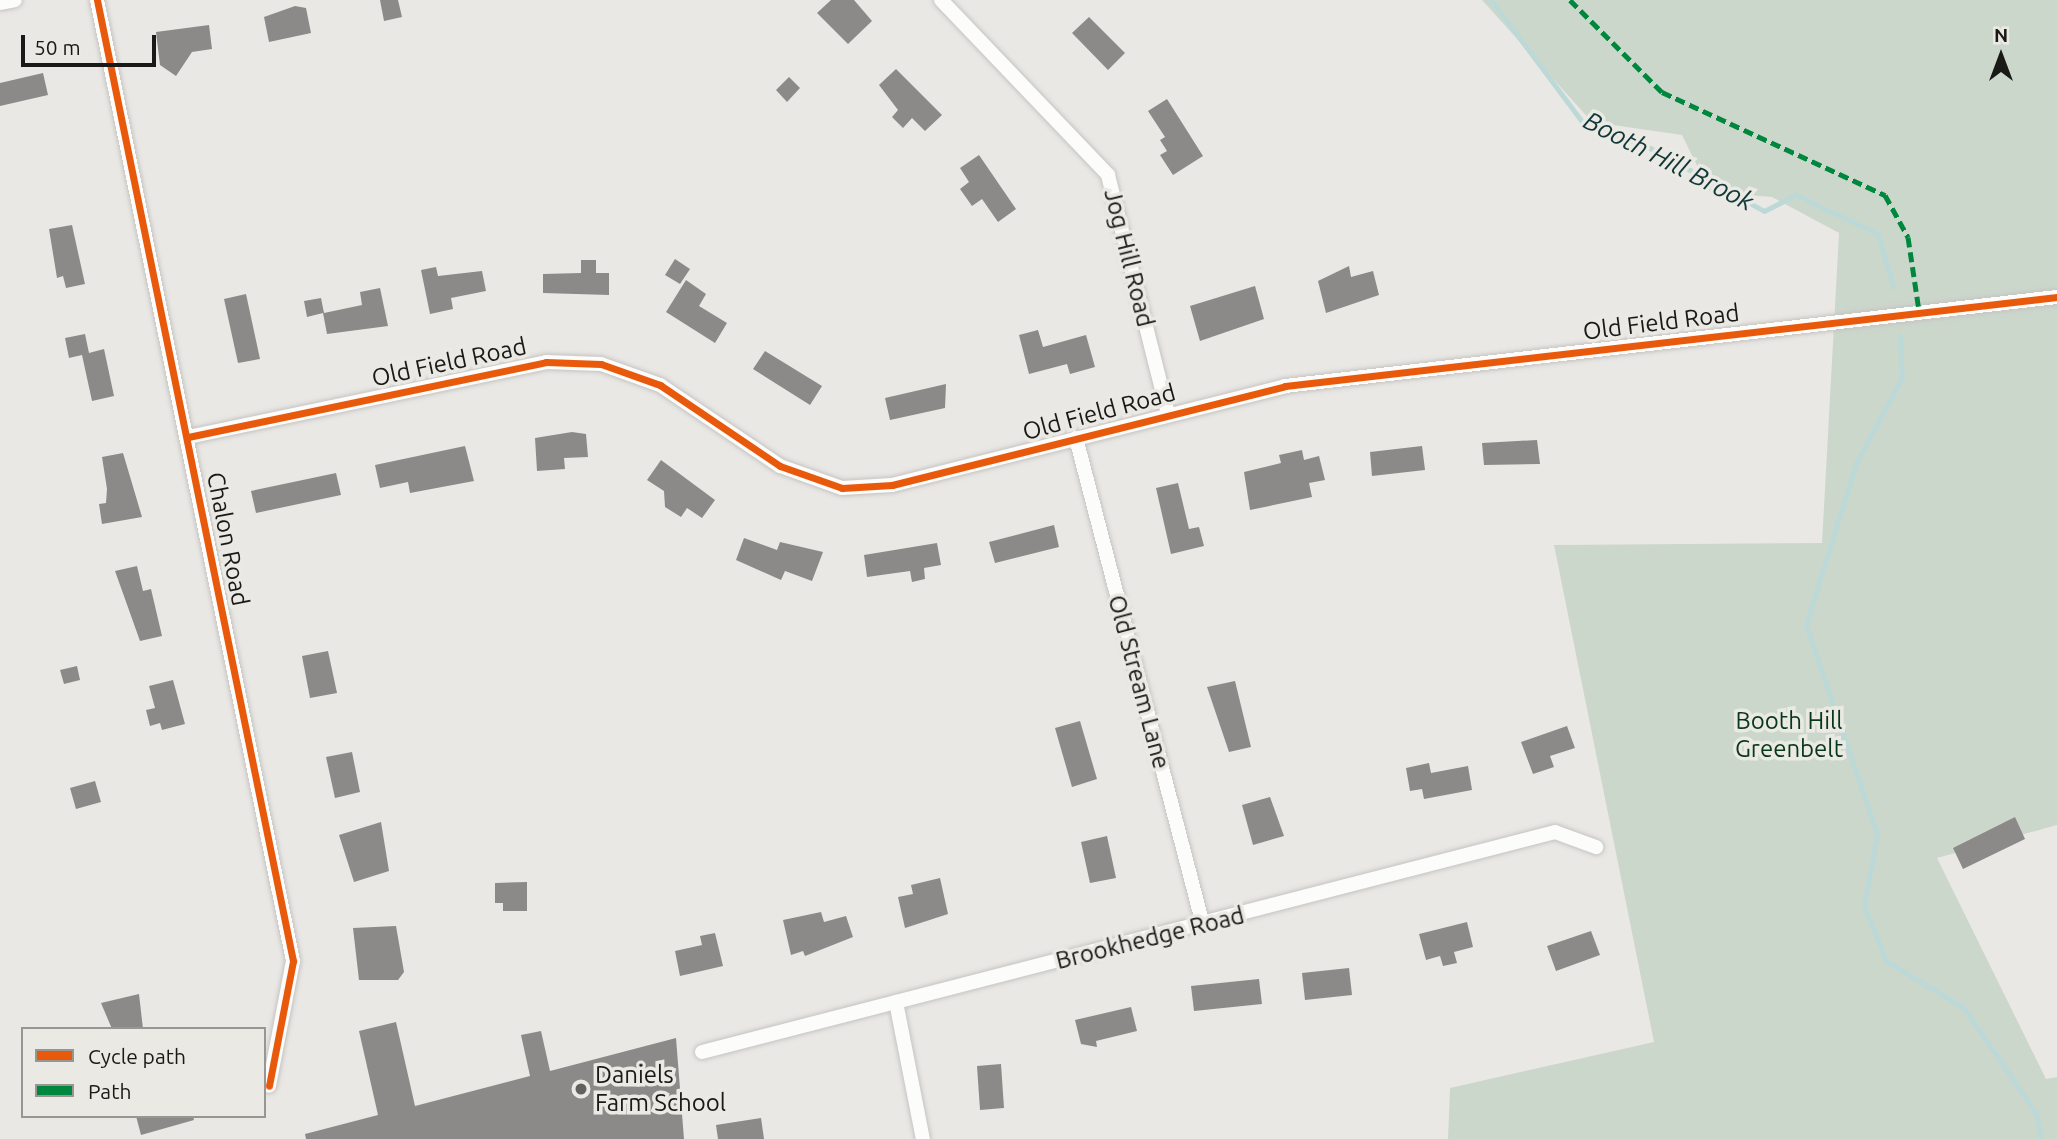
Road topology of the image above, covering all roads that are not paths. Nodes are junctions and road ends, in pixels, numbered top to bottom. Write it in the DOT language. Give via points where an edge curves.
graph roads {
  1 [pos="15,0"];
  2 [pos="97,0"];
  3 [pos="941,0"];
  4 [pos="0,3"];
  5 [pos="2057,297"];
  6 [pos="1168,414"];
  7 [pos="188,437"];
  8 [pos="1076,438"];
  9 [pos="1596,848"];
  10 [pos="1203,925"];
  11 [pos="896,1003"];
  12 [pos="702,1052"];
  13 [pos="268,1086"];
  14 [pos="923,1139"];
  1 -- 4 [label="street"];
  2 -- 7 [label="street, Chalon Road"];
  3 -- 6 [label="street, Jog Hill Road" via="1108,175"];
  5 -- 6 [label="street, Old Field Road" via="1285,386"];
  6 -- 8 [label="street, Old Field Road"];
  7 -- 8 [label="street, Old Field Road" via="546,362 601,364 660,385 780,466 842,488 892,485"];
  7 -- 13 [label="street, Chalon Road" via="293,961"];
  8 -- 10 [label="street, Old Stream Lane"];
  9 -- 10 [label="street, Brookhedge Road" via="1555,832"];
  10 -- 11 [label="street, Brookhedge Road"];
  11 -- 12 [label="street, Brookhedge Road"];
  11 -- 14 [label="street"];
}
